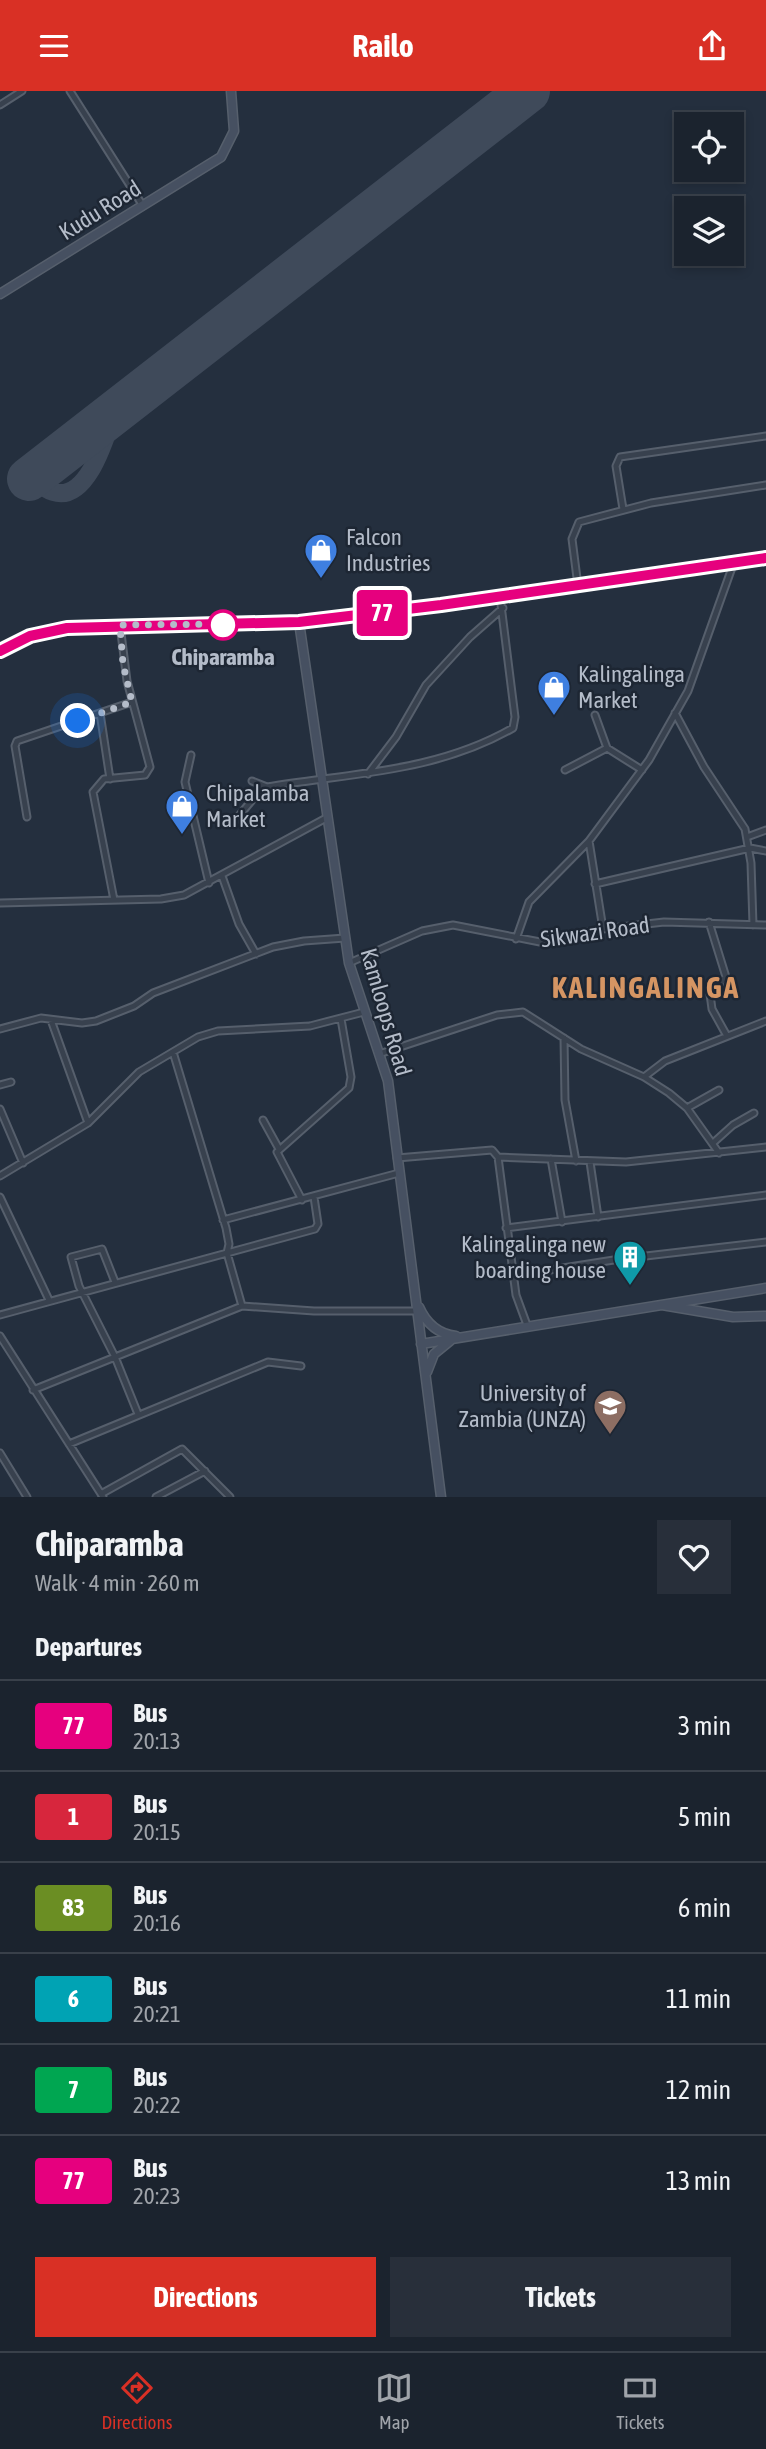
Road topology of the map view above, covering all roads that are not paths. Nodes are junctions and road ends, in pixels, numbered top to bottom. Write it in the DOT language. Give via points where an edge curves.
graph roads {
  1 [pos="22,91"];
  2 [pos="70,91"];
  3 [pos="231,91"];
  4 [pos="0,105"];
  5 [pos="143,206"];
  6 [pos="0,295"];
  7 [pos="766,436"];
  8 [pos="766,485"];
  9 [pos="623,509"];
  10 [pos="766,558"];
  11 [pos="734,562"];
  12 [pos="578,586"];
  13 [pos="500,597"];
  14 [pos="503,608"];
  15 [pos="299,622"];
  16 [pos="120,625"];
  17 [pos="0,651"];
  18 [pos="132,702"];
  19 [pos="100,713"];
  20 [pos="675,713"];
  21 [pos="595,715"];
  22 [pos="607,748"];
  23 [pos="191,755"];
  24 [pos="565,770"];
  25 [pos="642,771"];
  26 [pos="368,774"];
  27 [pos="322,778"];
  28 [pos="110,779"];
  29 [pos="252,781"];
  30 [pos="263,786"];
  31 [pos="27,817"];
  32 [pos="328,817"];
  33 [pos="233,823"];
  34 [pos="766,830"];
  35 [pos="747,837"];
  36 [pos="589,841"];
  37 [pos="750,848"];
  38 [pos="766,851"];
  39 [pos="222,876"];
  40 [pos="209,883"];
  41 [pos="595,884"];
  42 [pos="114,900"];
  43 [pos="0,903"];
  44 [pos="709,922"];
  45 [pos="753,925"];
  46 [pos="766,925"];
  47 [pos="603,929"];
  48 [pos="345,938"];
  49 [pos="516,939"];
  50 [pos="256,954"];
  51 [pos="349,963"];
  52 [pos="364,1012"];
  53 [pos="341,1019"];
  54 [pos="51,1020"];
  55 [pos="766,1021"];
  56 [pos="0,1029"];
  57 [pos="727,1036"];
  58 [pos="564,1038"];
  59 [pos="173,1052"];
  60 [pos="379,1054"];
  61 [pos="644,1077"];
  62 [pos="11,1082"];
  63 [pos="0,1085"];
  64 [pos="719,1090"];
  65 [pos="687,1108"];
  66 [pos="0,1109"];
  67 [pos="754,1113"];
  68 [pos="263,1120"];
  69 [pos="88,1123"];
  70 [pos="713,1143"];
  71 [pos="766,1147"];
  72 [pos="279,1149"];
  73 [pos="719,1153"];
  74 [pos="498,1157"];
  75 [pos="397,1158"];
  76 [pos="551,1159"];
  77 [pos="576,1161"];
  78 [pos="590,1162"];
  79 [pos="23,1163"];
  80 [pos="399,1173"];
  81 [pos="0,1176"];
  82 [pos="766,1195"];
  83 [pos="0,1197"];
  84 [pos="314,1197"];
  85 [pos="302,1200"];
  86 [pos="7,1211"];
  87 [pos="0,1215"];
  88 [pos="598,1217"];
  89 [pos="223,1220"];
  90 [pos="562,1221"];
  91 [pos="506,1228"];
  92 [pos="766,1242"];
  93 [pos="227,1253"];
  94 [pos="512,1276"];
  95 [pos="115,1282"];
  96 [pos="766,1288"];
  97 [pos="82,1291"];
  98 [pos="416,1296"];
  99 [pos="49,1300"];
  100 [pos="654,1304"];
  101 [pos="242,1307"];
  102 [pos="417,1311"];
  103 [pos="0,1315"];
  104 [pos="766,1316"];
  105 [pos="527,1325"];
  106 [pos="0,1336"];
  107 [pos="462,1336"];
  108 [pos="421,1344"];
  109 [pos="115,1357"];
  110 [pos="301,1366"];
  111 [pos="426,1375"];
  112 [pos="33,1390"];
  113 [pos="138,1414"];
  114 [pos="69,1444"];
  115 [pos="0,1453"];
  116 [pos="205,1471"];
  117 [pos="102,1496"];
  118 [pos="225,1496"];
  119 [pos="27,1497"];
  120 [pos="156,1497"];
  121 [pos="442,1497"];
  1 -- 4 [label="street"];
  2 -- 5 [label="street"];
  3 -- 5 [label="main road, Kudu Road" via="234,131 221,157"];
  5 -- 6 [label="main road, Kudu Road"];
  7 -- 9 [label="street" via="620,457 616,466"];
  8 -- 9 [label="street"];
  9 -- 12 [label="street" via="575,527 572,555"];
  10 -- 11 [label="main road"];
  11 -- 12 [label="main road"];
  11 -- 20 [label="street" via="691,685"];
  12 -- 13 [label="main road"];
  13 -- 14 [label="street"];
  13 -- 15 [label="main road"];
  14 -- 26 [label="street" via="426,685"];
  14 -- 26 [label="street" via="513,728 472,750"];
  15 -- 16 [label="main road"];
  15 -- 27 [label="main road, Kamloops Road"];
  16 -- 17 [label="main road" via="54,630"];
  16 -- 18 [label="street"];
  18 -- 19 [label="street"];
  18 -- 28 [label="street" via="150,767 145,775"];
  19 -- 28 [label="street"];
  19 -- 31 [label="street" via="15,743"];
  20 -- 25 [label="street"];
  20 -- 35 [label="street"];
  21 -- 22 [label="street"];
  22 -- 24 [label="street"];
  22 -- 25 [label="street"];
  23 -- 40 [label="street" via="185,782"];
  25 -- 36 [label="street"];
  26 -- 27 [label="street"];
  27 -- 30 [label="street"];
  27 -- 32 [label="main road, Kamloops Road"];
  28 -- 42 [label="street" via="100,781 93,792"];
  29 -- 30 [label="street"];
  30 -- 33 [label="street"];
  32 -- 39 [label="street"];
  32 -- 48 [label="main road, Kamloops Road"];
  34 -- 35 [label="street"];
  35 -- 37 [label="street"];
  36 -- 41 [label="street"];
  36 -- 49 [label="street" via="529,902"];
  37 -- 38 [label="street"];
  37 -- 41 [label="street"];
  37 -- 45 [label="street"];
  39 -- 40 [label="street"];
  39 -- 50 [label="street" via="239,924"];
  40 -- 42 [label="street" via="173,898"];
  41 -- 47 [label="street"];
  42 -- 43 [label="street"];
  44 -- 45 [label="street, Sikwazi Road"];
  44 -- 47 [label="street, Sikwazi Road"];
  44 -- 57 [label="street" via="726,977 710,994 710,1004"];
  45 -- 46 [label="street, Sikwazi Road"];
  47 -- 49 [label="street, Sikwazi Road" via="550,942"];
  48 -- 50 [label="street" via="288,943"];
  48 -- 51 [label="main road, Kamloops Road"];
  49 -- 51 [label="street, Sikwazi Road" via="466,926 439,926"];
  50 -- 54 [label="street" via="153,993 96,1021"];
  51 -- 52 [label="main road, Kamloops Road"];
  52 -- 53 [label="street"];
  52 -- 60 [label="main road, Kamloops Road"];
  53 -- 59 [label="street" via="298,1028 212,1032"];
  53 -- 72 [label="street" via="349,1088"];
  54 -- 56 [label="street" via="32,1019"];
  54 -- 69 [label="street"];
  55 -- 57 [label="street"];
  57 -- 61 [label="street" via="665,1061"];
  58 -- 60 [label="street" via="535,1017 511,1012"];
  58 -- 61 [label="street"];
  58 -- 77 [label="street" via="565,1100"];
  59 -- 69 [label="street" via="139,1072"];
  59 -- 89 [label="street"];
  60 -- 75 [label="main road, Kamloops Road" via="388,1081"];
  61 -- 65 [label="street"];
  62 -- 63 [label="street"];
  64 -- 65 [label="street"];
  65 -- 70 [label="street"];
  66 -- 79 [label="street"];
  67 -- 70 [label="street"];
  68 -- 72 [label="street"];
  69 -- 79 [label="street"];
  70 -- 73 [label="street"];
  71 -- 73 [label="street"];
  72 -- 85 [label="street"];
  73 -- 78 [label="street"];
  74 -- 75 [label="street" via="492,1150"];
  74 -- 76 [label="street"];
  74 -- 91 [label="street"];
  75 -- 80 [label="main road, Kamloops Road"];
  76 -- 77 [label="street"];
  76 -- 90 [label="street"];
  77 -- 78 [label="street"];
  78 -- 88 [label="street"];
  79 -- 81 [label="street"];
  80 -- 84 [label="street"];
  80 -- 98 [label="main road, Kamloops Road"];
  82 -- 88 [label="street"];
  83 -- 86 [label="street"];
  84 -- 85 [label="street"];
  84 -- 93 [label="street" via="315,1229"];
  85 -- 89 [label="street"];
  86 -- 87 [label="street"];
  86 -- 99 [label="street"];
  88 -- 90 [label="street"];
  89 -- 93 [label="street"];
  90 -- 91 [label="street"];
  91 -- 94 [label="street"];
  92 -- 94 [label="street"];
  93 -- 95 [label="street"];
  93 -- 101 [label="street"];
  94 -- 105 [label="street"];
  95 -- 97 [label="street"];
  95 -- 97 [label="street" via="102,1249 89,1251 71,1257"];
  96 -- 100 [label="main road"];
  97 -- 99 [label="street"];
  97 -- 109 [label="street"];
  98 -- 102 [label="main road, Kamloops Road"];
  98 -- 107 [label="main road" via="419,1310 436,1330"];
  99 -- 103 [label="street"];
  100 -- 104 [label="main road" via="733,1317"];
  100 -- 105 [label="main road"];
  101 -- 102 [label="street"];
  101 -- 109 [label="street"];
  102 -- 108 [label="main road, Kamloops Road"];
  105 -- 107 [label="main road"];
  106 -- 112 [label="street"];
  107 -- 108 [label="main road"];
  107 -- 111 [label="main road" via="442,1346"];
  108 -- 111 [label="main road, Kamloops Road"];
  109 -- 112 [label="street"];
  109 -- 113 [label="street"];
  110 -- 113 [label="street" via="268,1362"];
  111 -- 121 [label="main road, Kamloops Road"];
  112 -- 114 [label="street"];
  113 -- 114 [label="street"];
  114 -- 117 [label="street"];
  115 -- 119 [label="street"];
  116 -- 117 [label="street" via="180,1449"];
  116 -- 118 [label="street"];
  116 -- 120 [label="street"];
}
